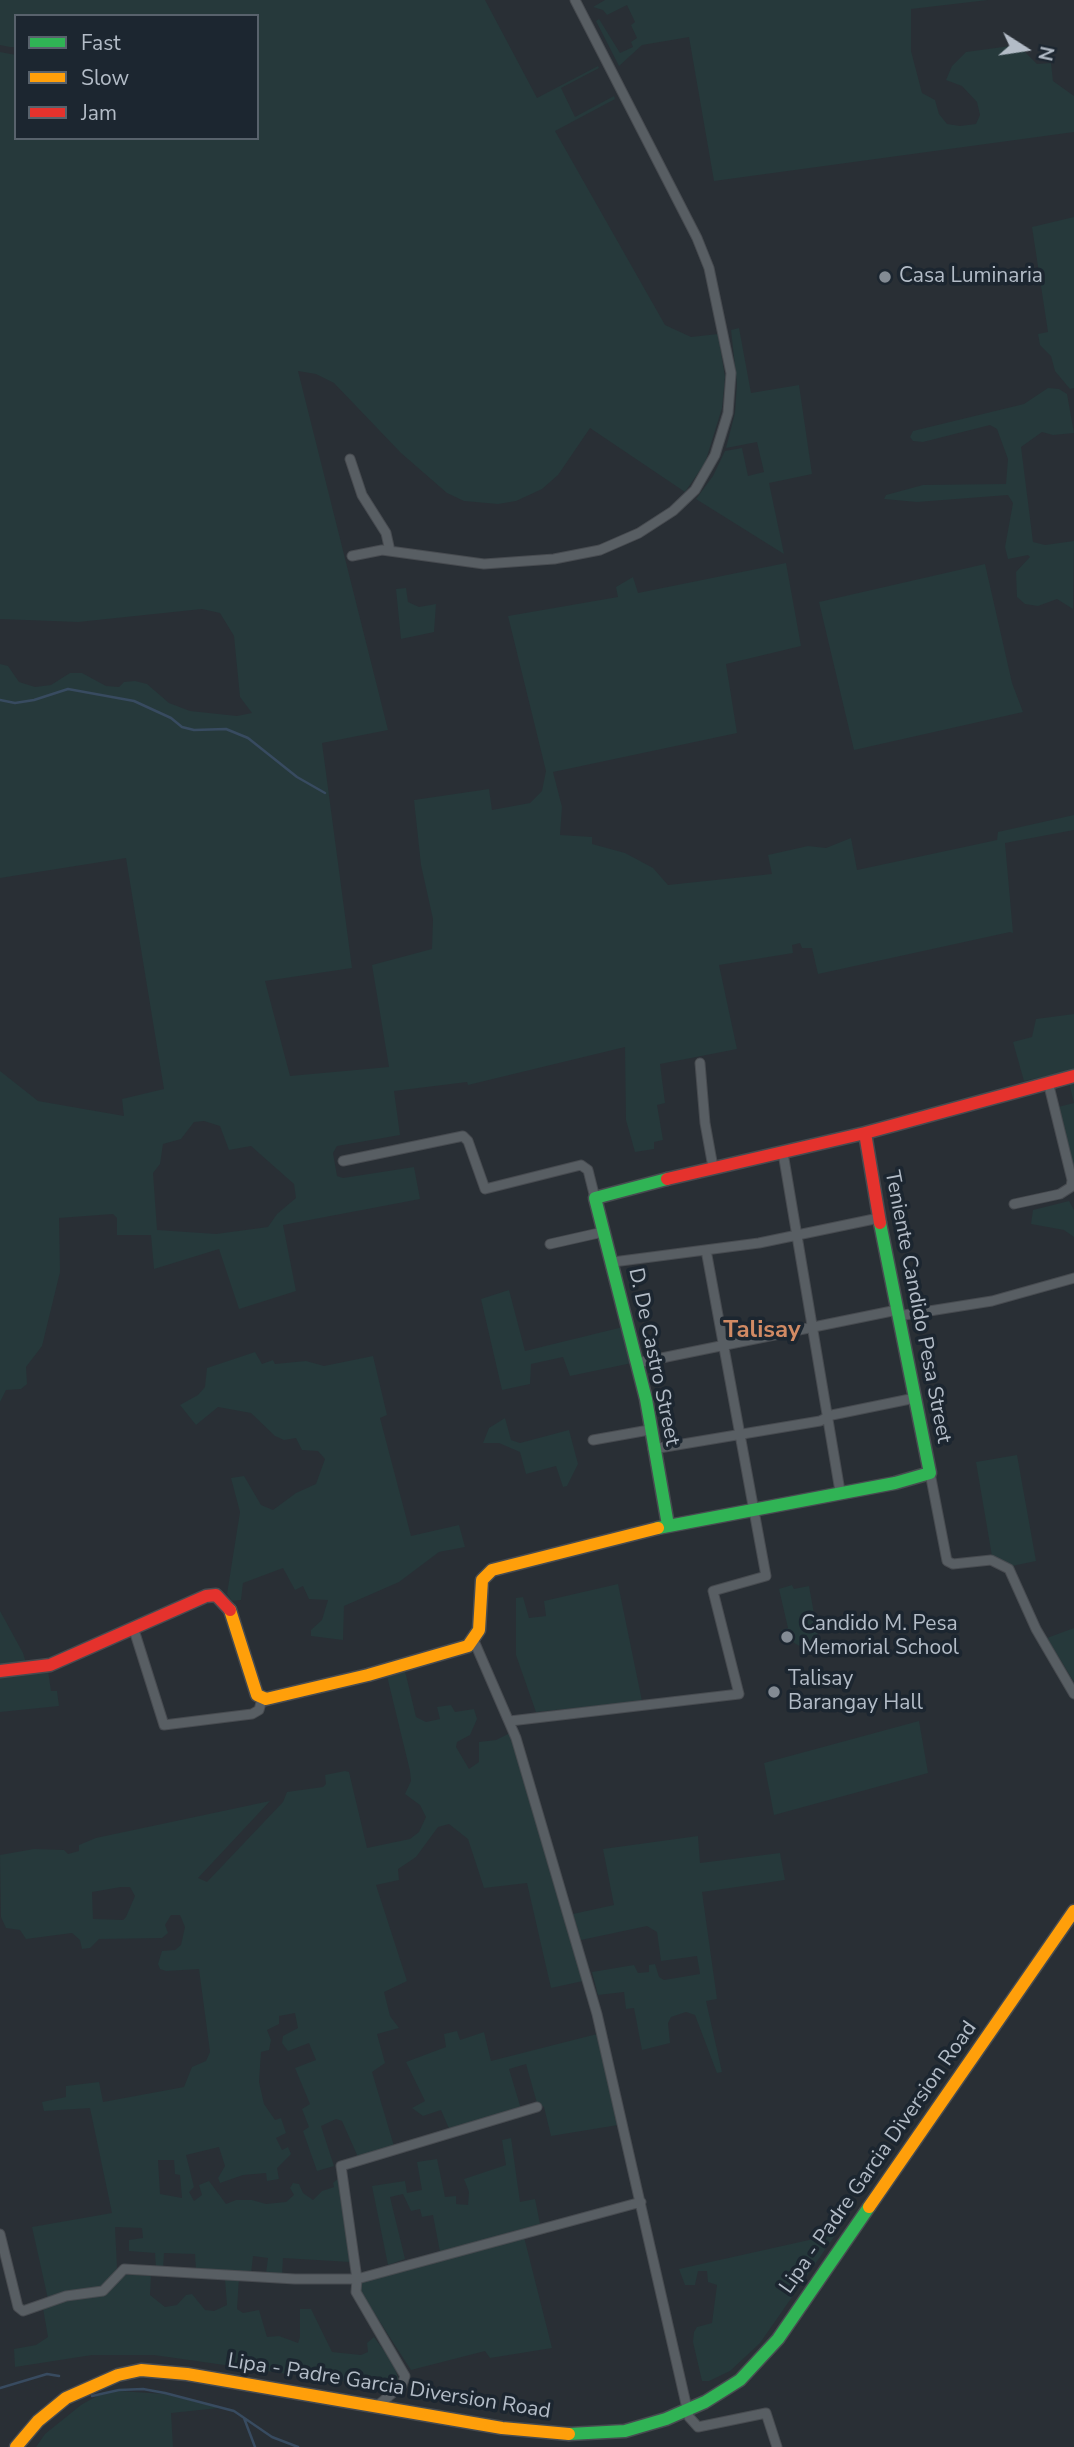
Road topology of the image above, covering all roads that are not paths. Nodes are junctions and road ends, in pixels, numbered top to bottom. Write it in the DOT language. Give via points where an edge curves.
graph roads {
  1 [pos="575,0"];
  2 [pos="350,459"];
  3 [pos="390,551"];
  4 [pos="352,556"];
  5 [pos="700,1063"];
  6 [pos="1074,1076"];
  7 [pos="1048,1082"];
  8 [pos="866,1133"];
  9 [pos="783,1153"];
  10 [pos="343,1161"];
  11 [pos="713,1167"];
  12 [pos="1073,1191"];
  13 [pos="595,1198"];
  14 [pos="1014,1204"];
  15 [pos="879,1218"];
  16 [pos="603,1232"];
  17 [pos="796,1234"];
  18 [pos="550,1244"];
  19 [pos="706,1250"];
  20 [pos="613,1262"];
  21 [pos="1074,1278"];
  22 [pos="897,1313"];
  23 [pos="811,1328"];
  24 [pos="722,1345"];
  25 [pos="637,1363"];
  26 [pos="915,1398"];
  27 [pos="826,1418"];
  28 [pos="649,1430"];
  29 [pos="739,1433"];
  30 [pos="593,1440"];
  31 [pos="653,1449"];
  32 [pos="930,1473"];
  33 [pos="840,1491"];
  34 [pos="753,1510"];
  35 [pos="668,1525"];
  36 [pos="134,1630"];
  37 [pos="474,1641"];
  38 [pos="0,1671"];
  39 [pos="1074,1694"];
  40 [pos="262,1699"];
  41 [pos="510,1721"];
  42 [pos="1074,1911"];
  43 [pos="537,2107"];
  44 [pos="641,2202"];
  45 [pos="0,2234"];
  46 [pos="357,2279"];
  47 [pos="376,2407"];
  48 [pos="687,2410"];
  49 [pos="16,2447"];
  50 [pos="777,2447"];
  1 -- 3 [label="street" via="709,268 730,364 723,434 705,474 685,500 662,519 610,547 562,558 484,564"];
  2 -- 3 [label="street" via="362,495 386,533"];
  3 -- 4 [label="street"];
  5 -- 11 [label="street"];
  6 -- 7 [label="street"];
  7 -- 8 [label="street"];
  7 -- 12 [label="street"];
  8 -- 9 [label="street"];
  8 -- 15 [label="street, Teniente Candido Pesa Street"];
  9 -- 11 [label="street"];
  9 -- 17 [label="street"];
  10 -- 13 [label="street" via="463,1136 485,1189 581,1165 588,1170"];
  11 -- 13 [label="street"];
  12 -- 14 [label="street"];
  13 -- 16 [label="street, D. De Castro Street"];
  15 -- 17 [label="street"];
  15 -- 22 [label="street, Teniente Candido Pesa Street"];
  16 -- 18 [label="street"];
  16 -- 20 [label="street, D. De Castro Street"];
  17 -- 19 [label="street"];
  17 -- 23 [label="street"];
  19 -- 20 [label="street"];
  19 -- 24 [label="street"];
  20 -- 25 [label="street, D. De Castro Street"];
  21 -- 22 [label="street" via="992,1301"];
  22 -- 23 [label="street"];
  22 -- 26 [label="street, Teniente Candido Pesa Street"];
  23 -- 24 [label="street"];
  23 -- 27 [label="street"];
  24 -- 25 [label="street"];
  24 -- 29 [label="street"];
  25 -- 28 [label="street, D. De Castro Street"];
  26 -- 27 [label="street"];
  26 -- 32 [label="street, Teniente Candido Pesa Street"];
  27 -- 29 [label="street"];
  27 -- 33 [label="street"];
  28 -- 30 [label="street"];
  28 -- 31 [label="street, D. De Castro Street"];
  29 -- 31 [label="street"];
  29 -- 34 [label="street"];
  31 -- 35 [label="street, D. De Castro Street"];
  32 -- 33 [label="street, Teniente Candido Pesa Street"];
  32 -- 39 [label="street" via="947,1561 991,1560 1009,1569 1036,1629"];
  33 -- 34 [label="street, Teniente Candido Pesa Street"];
  34 -- 35 [label="street, Teniente Candido Pesa Street"];
  34 -- 41 [label="street" via="766,1576 713,1593 739,1694"];
  35 -- 37 [label="street, Teniente Candido Pesa Street" via="489,1572 481,1584 480,1625"];
  36 -- 38 [label="street" via="43,1667"];
  36 -- 40 [label="street" via="206,1596 222,1597"];
  36 -- 40 [label="street" via="164,1725 252,1714"];
  37 -- 40 [label="street" via="461,1649 368,1675"];
  37 -- 41 [label="street"];
  41 -- 44 [label="street" via="597,2014"];
  42 -- 48 [label="street, Lipa - Padre Garcia Diversion Road" via="778,2339 740,2380"];
  43 -- 46 [label="street" via="341,2166"];
  44 -- 46 [label="street"];
  44 -- 48 [label="street"];
  45 -- 46 [label="street" via="18,2307 23,2311 103,2291 124,2269"];
  46 -- 47 [label="street" via="356,2292 405,2376 402,2385"];
  47 -- 48 [label="street, Lipa - Padre Garcia Diversion Road" via="569,2434 625,2431"];
  47 -- 49 [label="street, Lipa - Padre Garcia Diversion Road" via="141,2370 66,2398 37,2421"];
  48 -- 50 [label="street" via="696,2427 766,2413"];
}
